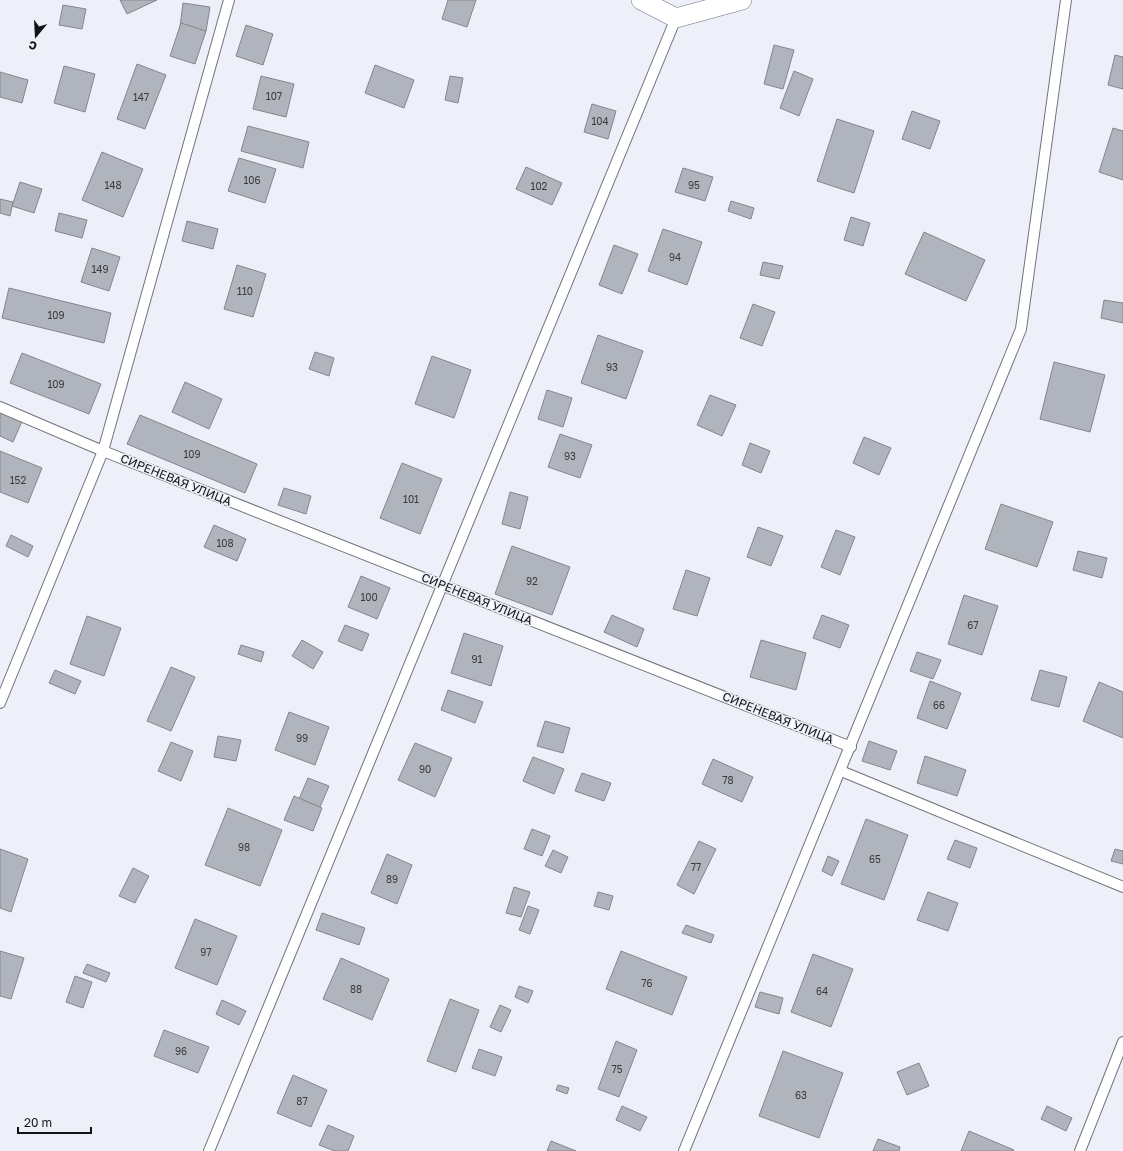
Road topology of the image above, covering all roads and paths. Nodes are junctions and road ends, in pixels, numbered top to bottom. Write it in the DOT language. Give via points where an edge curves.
graph roads {
  1 [pos="229,0"];
  2 [pos="641,0"];
  3 [pos="742,0"];
  4 [pos="1066,0"];
  5 [pos="676,18"];
  6 [pos="0,407"];
  7 [pos="103,451"];
  8 [pos="441,585"];
  9 [pos="0,703"];
  10 [pos="851,747"];
  11 [pos="841,771"];
  12 [pos="1123,887"];
  13 [pos="1123,1042"];
  14 [pos="209,1151"];
  15 [pos="684,1151"];
  16 [pos="1080,1151"];
  1 -- 7 [label="lane"];
  2 -- 5 [label="street"];
  3 -- 5 [label="street"];
  4 -- 10 [label="lane" via="1021,329"];
  5 -- 8 [label="lane"];
  6 -- 7 [label="lane, СИРЕНЕВАЯ УЛИЦА"];
  7 -- 8 [label="lane, СИРЕНЕВАЯ УЛИЦА"];
  7 -- 9 [label="lane"];
  8 -- 10 [label="lane, СИРЕНЕВАЯ УЛИЦА"];
  8 -- 14 [label="lane"];
  10 -- 11 [label="lane"];
  11 -- 12 [label="lane"];
  11 -- 15 [label="lane"];
  13 -- 16 [label="lane"];
}
